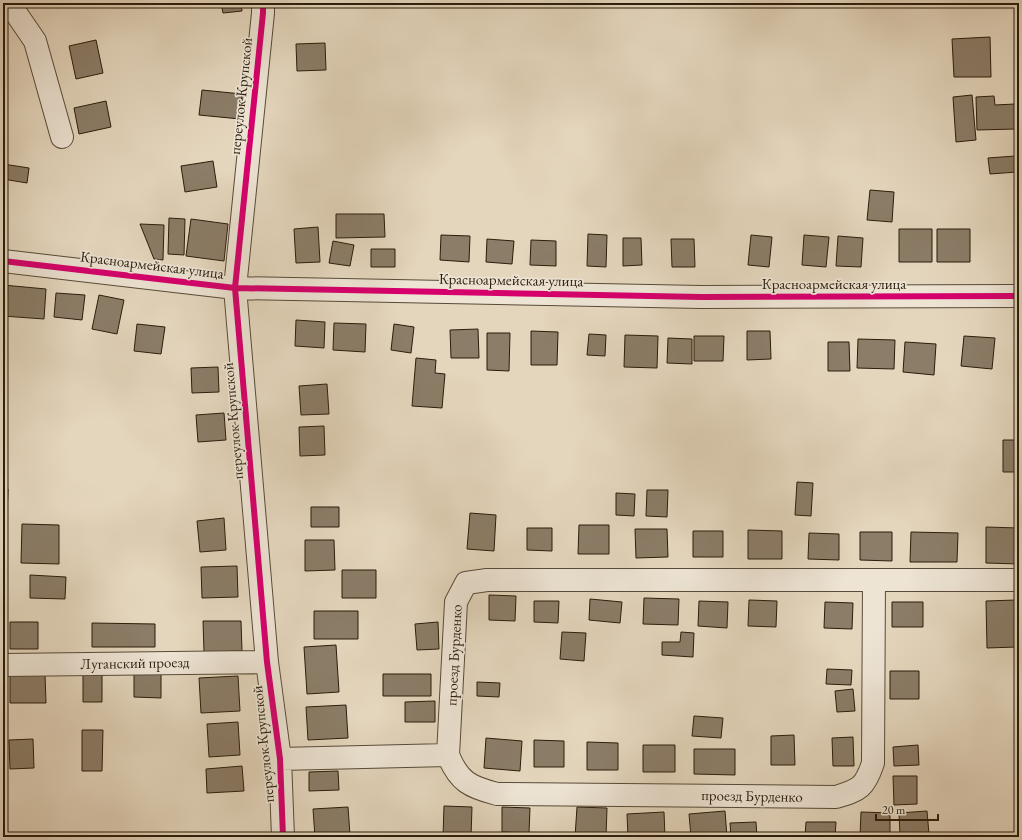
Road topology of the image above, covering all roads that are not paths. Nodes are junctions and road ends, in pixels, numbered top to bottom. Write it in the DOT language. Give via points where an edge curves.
graph roads {
  1 [pos="9,3"];
  2 [pos="263,3"];
  3 [pos="62,137"];
  4 [pos="3,261"];
  5 [pos="234,288"];
  6 [pos="1019,296"];
  7 [pos="874,580"];
  8 [pos="1019,580"];
  9 [pos="267,662"];
  10 [pos="3,664"];
  11 [pos="448,755"];
  12 [pos="280,759"];
  13 [pos="283,837"];
  1 -- 3 [label="street" via="35,41"];
  2 -- 5 [label="street, переулок Крупской"];
  4 -- 5 [label="street, Красноармейская улица"];
  5 -- 6 [label="street, Красноармейская улица" via="702,298"];
  5 -- 9 [label="street, переулок Крупской"];
  7 -- 8 [label="street, проезд Бурденко"];
  7 -- 11 [label="street, проезд Бурденко" via="487,580 466,583 456,602"];
  7 -- 11 [label="street, проезд Бурденко" via="873,763 868,778 856,792 836,797 497,794 474,788 454,771"];
  9 -- 10 [label="street, Луганский проезд"];
  9 -- 12 [label="street, переулок Крупской"];
  11 -- 12 [label="street"];
  12 -- 13 [label="street, переулок Крупской"];
}
